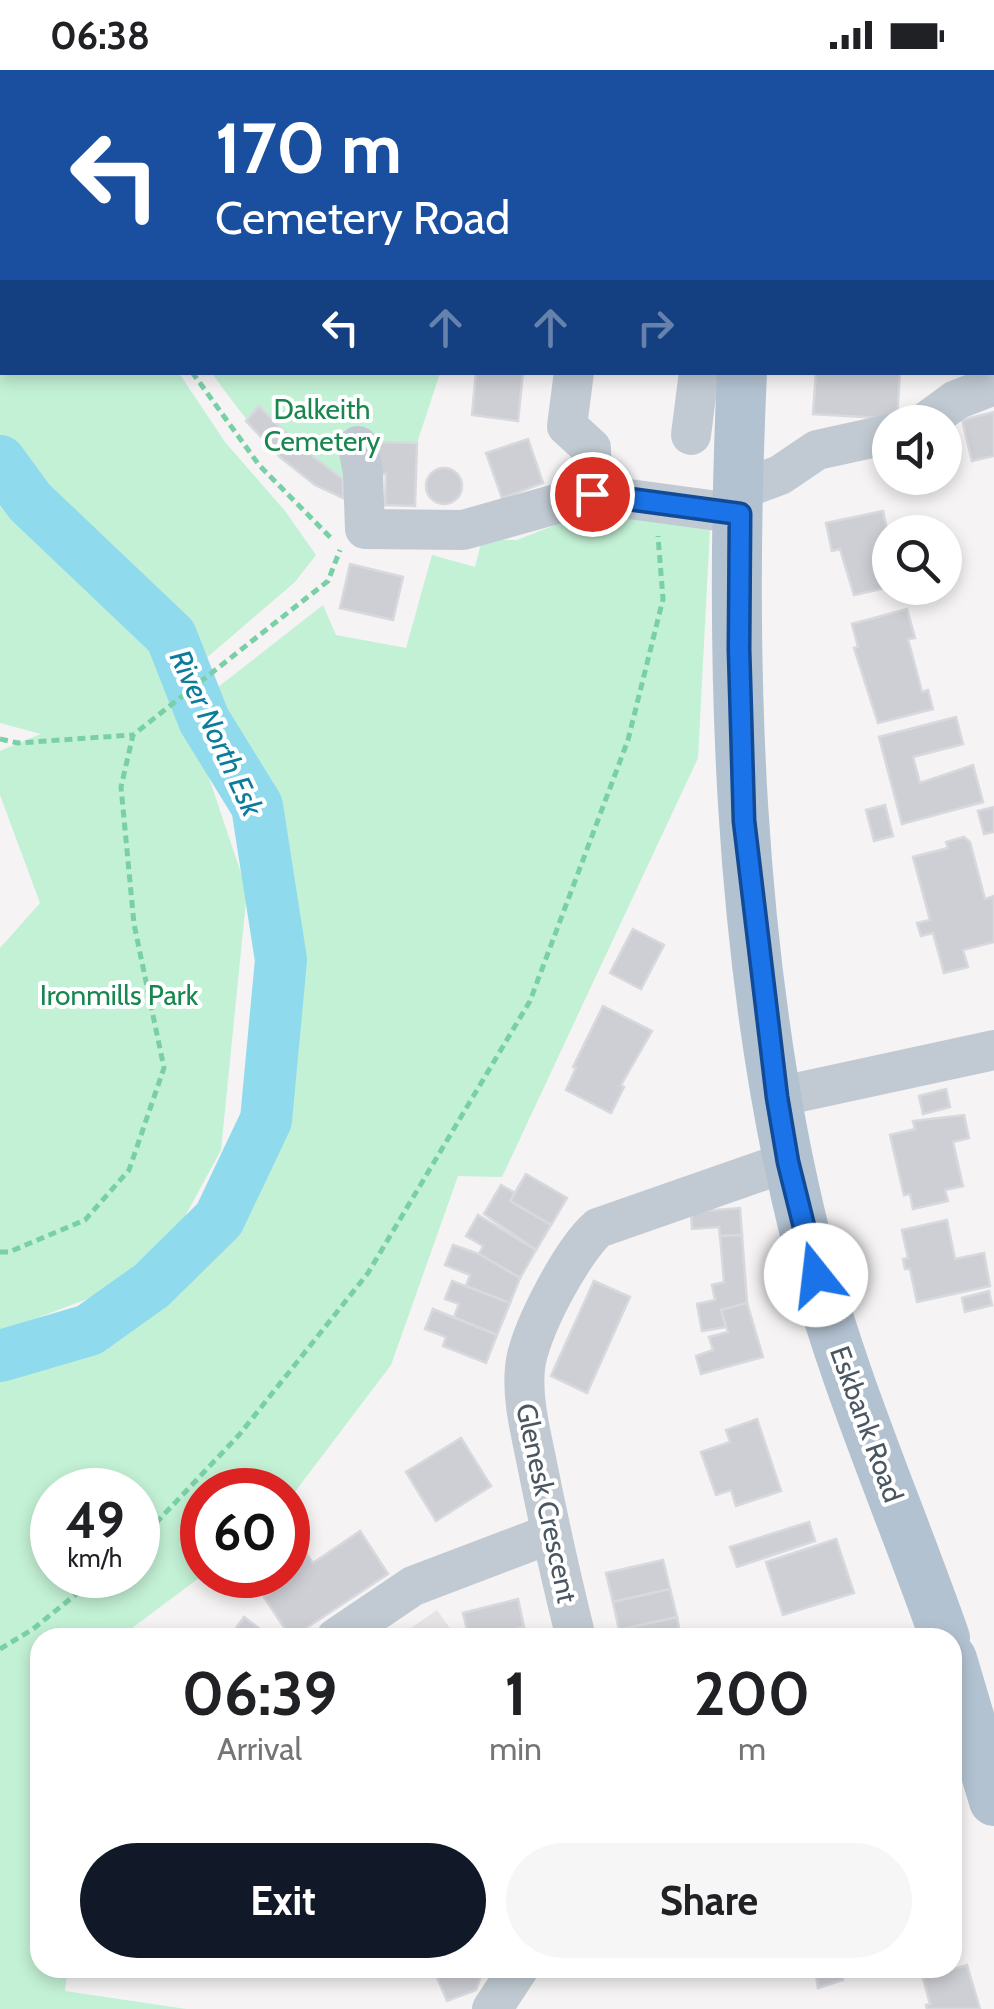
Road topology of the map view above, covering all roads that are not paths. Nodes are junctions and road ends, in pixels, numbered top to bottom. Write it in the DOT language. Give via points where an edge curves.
graph roads {
  1 [pos="574,375"];
  2 [pos="721,375"];
  3 [pos="721,375"];
  4 [pos="994,385"];
  5 [pos="949,405"];
  6 [pos="691,435"];
  7 [pos="872,438"];
  8 [pos="358,446"];
  9 [pos="592,494"];
  10 [pos="731,505"];
  11 [pos="994,1050"];
  12 [pos="777,1097"];
  13 [pos="788,1162"];
  14 [pos="550,1534"];
  15 [pos="398,1596"];
  16 [pos="351,1628"];
  17 [pos="395,1628"];
  18 [pos="574,1628"];
  19 [pos="941,1628"];
  20 [pos="963,1728"];
  21 [pos="994,1801"];
  22 [pos="512,1978"];
  23 [pos="492,2009"];
  1 -- 9 [label="street" via="567,426 591,448"];
  2 -- 6 [label="street"];
  3 -- 10 [label="main road, Eskbank Road"];
  4 -- 5 [label="street"];
  7 -- 10 [label="street" via="817,450"];
  8 -- 9 [label="street" via="365,529 463,530"];
  9 -- 10 [label="street"];
  10 -- 12 [label="main road, Eskbank Road" via="744,821"];
  11 -- 12 [label="street"];
  12 -- 13 [label="main road, Eskbank Road"];
  13 -- 14 [label="street, Glenesk Crescent" via="598,1228 586,1239 554,1292 525,1364 524,1395"];
  13 -- 19 [label="main road, Eskbank Road" via="846,1377"];
  14 -- 15 [label="street"];
  14 -- 18 [label="street, Glenesk Crescent"];
  15 -- 16 [label="street"];
  15 -- 17 [label="street"];
  20 -- 21 [label="main road"];
  22 -- 23 [label="street"];
}
